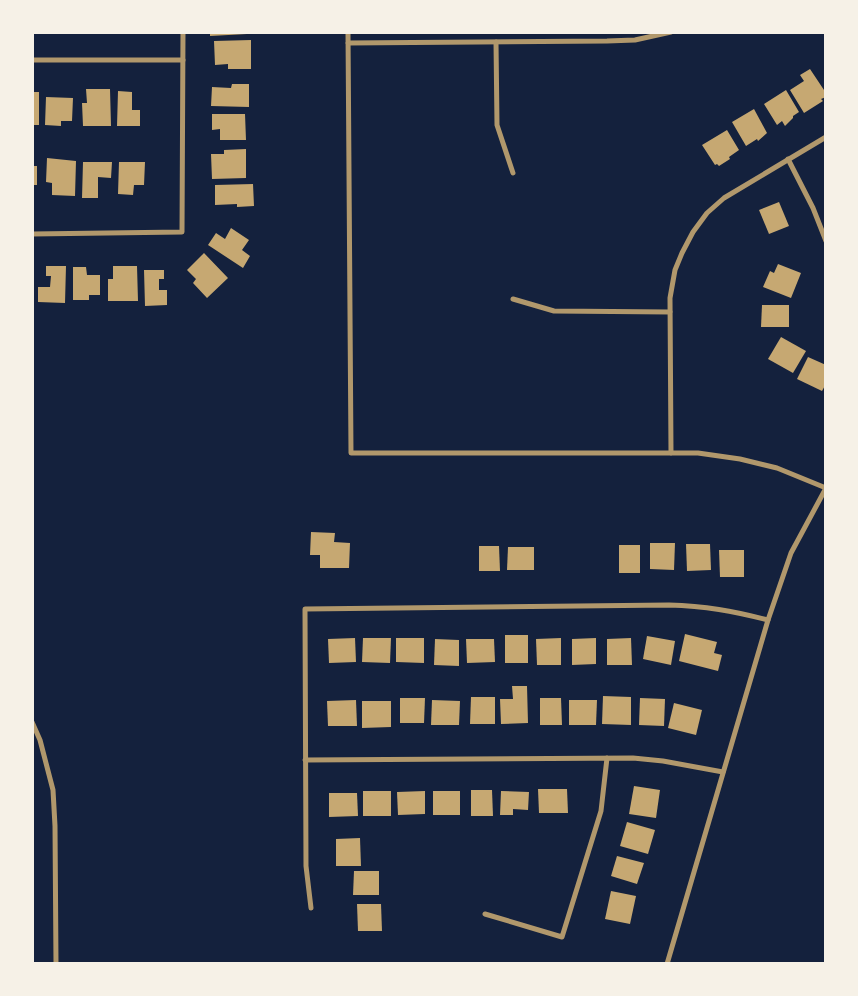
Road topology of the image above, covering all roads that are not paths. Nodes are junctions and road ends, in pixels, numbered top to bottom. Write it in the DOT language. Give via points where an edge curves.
graph roads {
  1 [pos="183,32"];
  2 [pos="348,32"];
  3 [pos="671,32"];
  4 [pos="496,42"];
  5 [pos="348,43"];
  6 [pos="32,60"];
  7 [pos="183,60"];
  8 [pos="826,136"];
  9 [pos="788,159"];
  10 [pos="513,173"];
  11 [pos="32,234"];
  12 [pos="826,241"];
  13 [pos="513,299"];
  14 [pos="670,312"];
  15 [pos="671,453"];
  16 [pos="826,488"];
  17 [pos="768,620"];
  18 [pos="32,722"];
  19 [pos="607,758"];
  20 [pos="305,760"];
  21 [pos="723,772"];
  22 [pos="311,908"];
  23 [pos="485,914"];
  24 [pos="56,964"];
  25 [pos="667,964"];
  1 -- 7 [label="street"];
  2 -- 5 [label="street"];
  3 -- 4 [label="street" via="635,40"];
  4 -- 5 [label="street"];
  4 -- 10 [label="street" via="498,125"];
  5 -- 15 [label="street" via="351,453"];
  6 -- 7 [label="street"];
  7 -- 11 [label="street" via="182,232"];
  8 -- 9 [label="street"];
  9 -- 12 [label="street"];
  9 -- 14 [label="street" via="724,198 706,213 675,270"];
  13 -- 14 [label="street" via="554,311"];
  14 -- 15 [label="street"];
  15 -- 16 [label="street" via="740,459 777,468"];
  16 -- 17 [label="street" via="791,553"];
  17 -- 20 [label="street" via="726,609 669,605 305,609"];
  17 -- 21 [label="street"];
  18 -- 24 [label="street" via="53,790"];
  19 -- 20 [label="street"];
  19 -- 21 [label="street" via="663,761"];
  19 -- 23 [label="street" via="601,811 562,937"];
  20 -- 22 [label="street" via="306,866"];
  21 -- 25 [label="street"];
}
